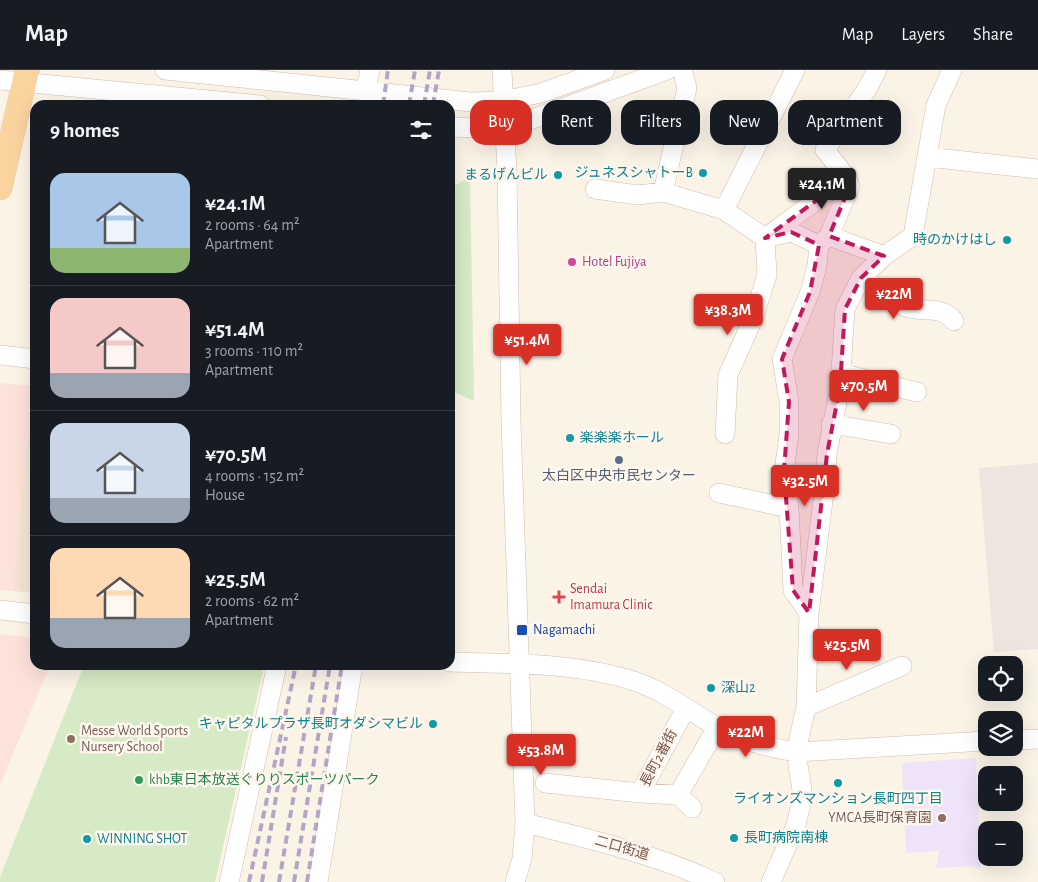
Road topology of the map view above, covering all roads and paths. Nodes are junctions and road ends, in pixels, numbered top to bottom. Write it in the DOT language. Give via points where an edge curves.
graph roads {
  1 [pos="165,70"];
  2 [pos="370,70"];
  3 [pos="502,70"];
  4 [pos="605,70"];
  5 [pos="667,70"];
  6 [pos="682,70"];
  7 [pos="795,70"];
  8 [pos="877,70"];
  9 [pos="952,70"];
  10 [pos="26,76"];
  11 [pos="0,80"];
  12 [pos="366,89"];
  13 [pos="220,100"];
  14 [pos="445,100"];
  15 [pos="455,100"];
  16 [pos="470,100"];
  17 [pos="503,100"];
  18 [pos="508,100"];
  19 [pos="532,119"];
  20 [pos="455,127"];
  21 [pos="470,128"];
  22 [pos="505,145"];
  23 [pos="927,157"];
  24 [pos="1038,169"];
  25 [pos="847,178"];
  26 [pos="0,188"];
  27 [pos="595,190"];
  28 [pos="663,192"];
  29 [pos="724,210"];
  30 [pos="765,238"];
  31 [pos="824,240"];
  32 [pos="884,256"];
  33 [pos="861,278"];
  34 [pos="954,321"];
  35 [pos="0,355"];
  36 [pos="30,358"];
  37 [pos="840,373"];
  38 [pos="917,392"];
  39 [pos="831,424"];
  40 [pos="725,434"];
  41 [pos="891,434"];
  42 [pos="719,493"];
  43 [pos="790,508"];
  44 [pos="0,610"];
  45 [pos="30,613"];
  46 [pos="809,613"];
  47 [pos="455,659"];
  48 [pos="455,662"];
  49 [pos="476,663"];
  50 [pos="520,664"];
  51 [pos="902,666"];
  52 [pos="276,670"];
  53 [pos="352,670"];
  54 [pos="806,707"];
  55 [pos="680,719"];
  56 [pos="711,738"];
  57 [pos="1038,739"];
  58 [pos="1023,740"];
  59 [pos="978,741"];
  60 [pos="796,752"];
  61 [pos="545,783"];
  62 [pos="640,792"];
  63 [pos="678,795"];
  64 [pos="692,808"];
  65 [pos="525,824"];
  66 [pos="229,882"];
  67 [pos="318,882"];
  68 [pos="515,882"];
  69 [pos="715,882"];
  70 [pos="771,882"];
  1 -- 12 [label="street"];
  2 -- 12 [label="street"];
  3 -- 17 [label="street"];
  4 -- 18 [label="street" via="540,93"];
  5 -- 19 [label="street"];
  6 -- 28 [label="street" via="687,88"];
  7 -- 29 [label="street"];
  8 -- 25 [label="street" via="825,150"];
  9 -- 23 [label="street" via="936,105"];
  10 -- 11 [label="street"];
  10 -- 13 [label="street"];
  10 -- 26 [label="main road"];
  12 -- 14 [label="street"];
  15 -- 16 [label="street"];
  20 -- 21 [label="street"];
  22 -- 50 [label="street"];
  23 -- 24 [label="street"];
  23 -- 32 [label="street" via="913,236"];
  25 -- 30 [label="street"];
  25 -- 31 [label="street" via="850,186"];
  27 -- 28 [label="street" via="638,195"];
  28 -- 29 [label="street"];
  29 -- 30 [label="street"];
  30 -- 31 [label="street" via="791,232"];
  30 -- 40 [label="street" via="767,275 753,319 728,375"];
  31 -- 32 [label="street"];
  31 -- 43 [label="street" via="810,292 782,359 790,402 784,470"];
  32 -- 33 [label="street"];
  33 -- 34 [label="street" via="904,307 938,311"];
  33 -- 37 [label="street" via="845,309"];
  35 -- 36 [label="street"];
  37 -- 38 [label="street"];
  37 -- 39 [label="street"];
  39 -- 41 [label="street"];
  39 -- 46 [label="street"];
  42 -- 43 [label="street"];
  43 -- 46 [label="street" via="794,590"];
  44 -- 45 [label="street"];
  46 -- 54 [label="street"];
  47 -- 49 [label="street"];
  48 -- 49 [label="street"];
  49 -- 50 [label="street"];
  50 -- 60 [label="street" via="592,671 635,681 675,700 724,731 767,748"];
  50 -- 65 [label="street"];
  51 -- 54 [label="street"];
  52 -- 66 [label="street"];
  53 -- 67 [label="street"];
  54 -- 60 [label="street"];
  55 -- 62 [label="street, 長町2番街"];
  56 -- 63 [label="street"];
  57 -- 58 [label="street"];
  59 -- 60 [label="street"];
  60 -- 70 [label="street" via="801,804 796,825"];
  61 -- 62 [label="street, 長町2番街"];
  62 -- 63 [label="street"];
  63 -- 64 [label="street"];
  65 -- 68 [label="street" via="522,859"];
  65 -- 69 [label="street, 二口街道" via="637,852"];
}
